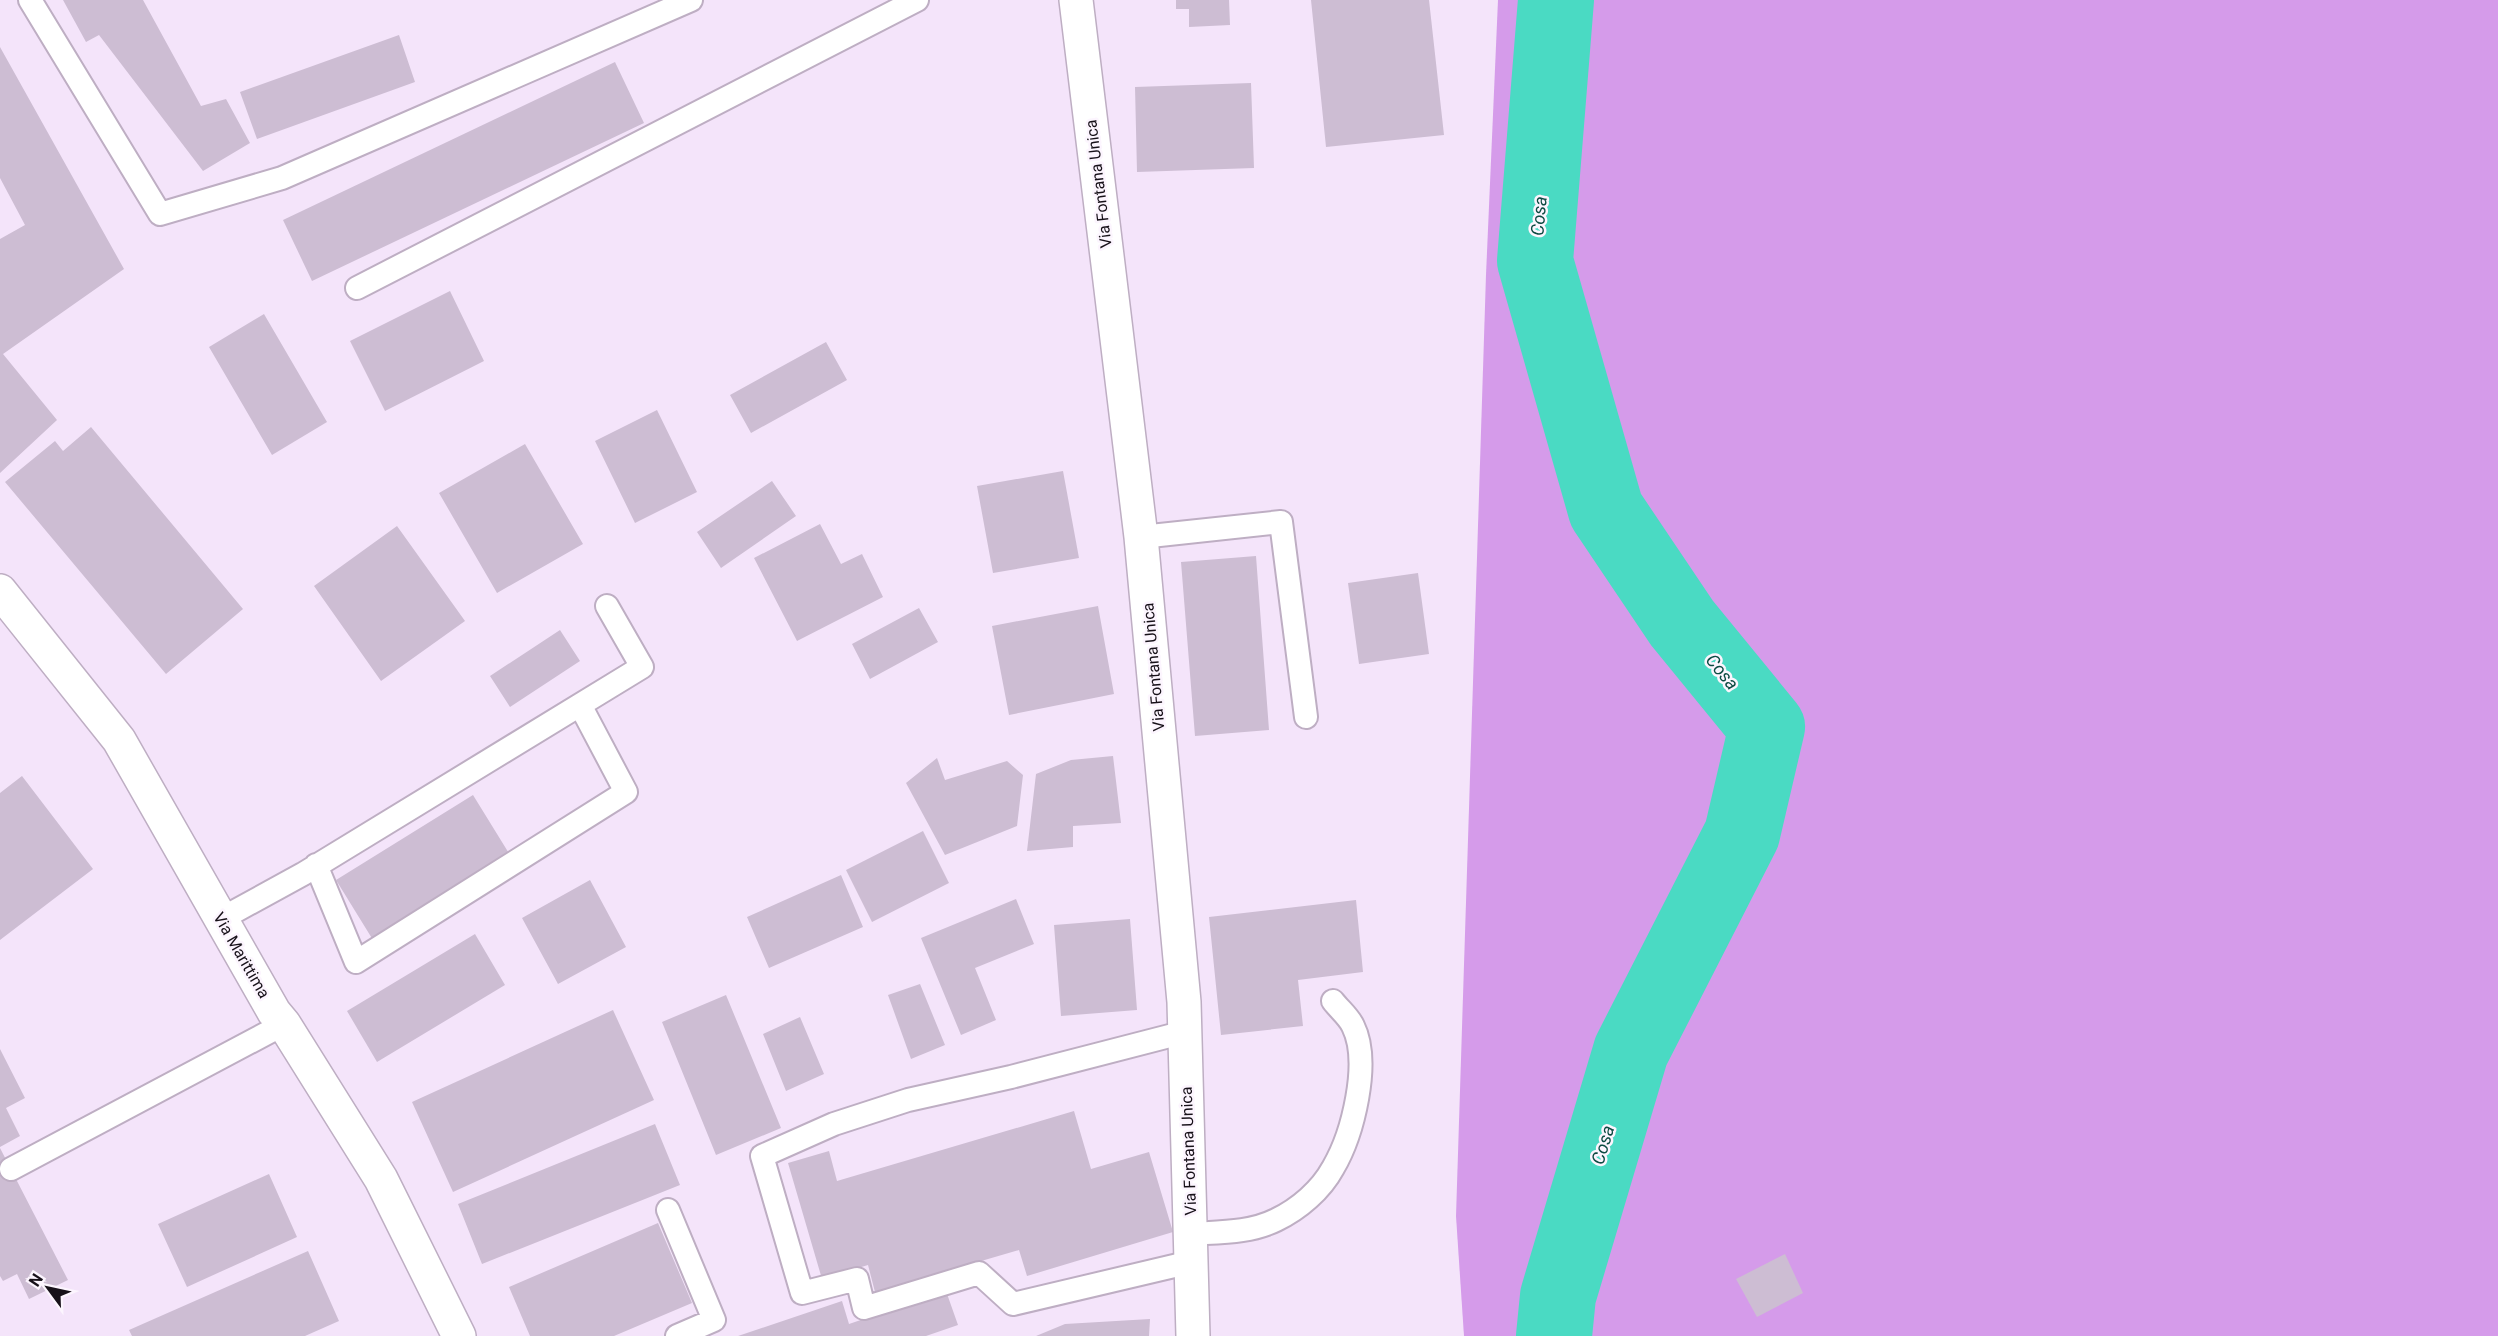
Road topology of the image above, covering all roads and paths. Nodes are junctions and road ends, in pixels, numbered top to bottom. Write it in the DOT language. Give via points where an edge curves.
graph roads {
  1 [pos="30,0"];
  2 [pos="691,0"];
  3 [pos="917,0"];
  4 [pos="1076,0"];
  5 [pos="357,288"];
  6 [pos="1141,537"];
  7 [pos="0,591"];
  8 [pos="607,606"];
  9 [pos="580,705"];
  10 [pos="1306,717"];
  11 [pos="316,865"];
  12 [pos="221,919"];
  13 [pos="1333,1001"];
  14 [pos="284,1024"];
  15 [pos="1185,1032"];
  16 [pos="11,1169"];
  17 [pos="668,1210"];
  18 [pos="1190,1248"];
  19 [pos="459,1336"];
  20 [pos="677,1336"];
  21 [pos="1193,1336"];
  1 -- 2 [label="lane" via="160,214 282,178"];
  3 -- 5 [label="lane"];
  4 -- 6 [label="main road, Via Fontana Unica"];
  6 -- 10 [label="lane" via="1281,522"];
  6 -- 15 [label="main road, Via Fontana Unica"];
  7 -- 12 [label="main road, Via Marittima" via="119,740"];
  8 -- 9 [label="lane" via="642,667"];
  9 -- 11 [label="lane"];
  9 -- 11 [label="lane" via="626,792 356,962"];
  11 -- 12 [label="lane"];
  12 -- 14 [label="main road, Via Marittima"];
  13 -- 18 [label="lane" via="1353,1026 1361,1059 1358,1096 1347,1138 1333,1169 1310,1197 1276,1220"];
  14 -- 16 [label="lane"];
  14 -- 19 [label="main road, Via Marittima" via="381,1179"];
  15 -- 18 [label="main road, Via Fontana Unica"];
  15 -- 18 [label="lane" via="909,1100 834,1124 762,1156 802,1293 857,1279 864,1308 979,1273 1013,1304"];
  17 -- 20 [label="lane" via="714,1320"];
  18 -- 21 [label="main road, Via Fontana Unica"];
}
